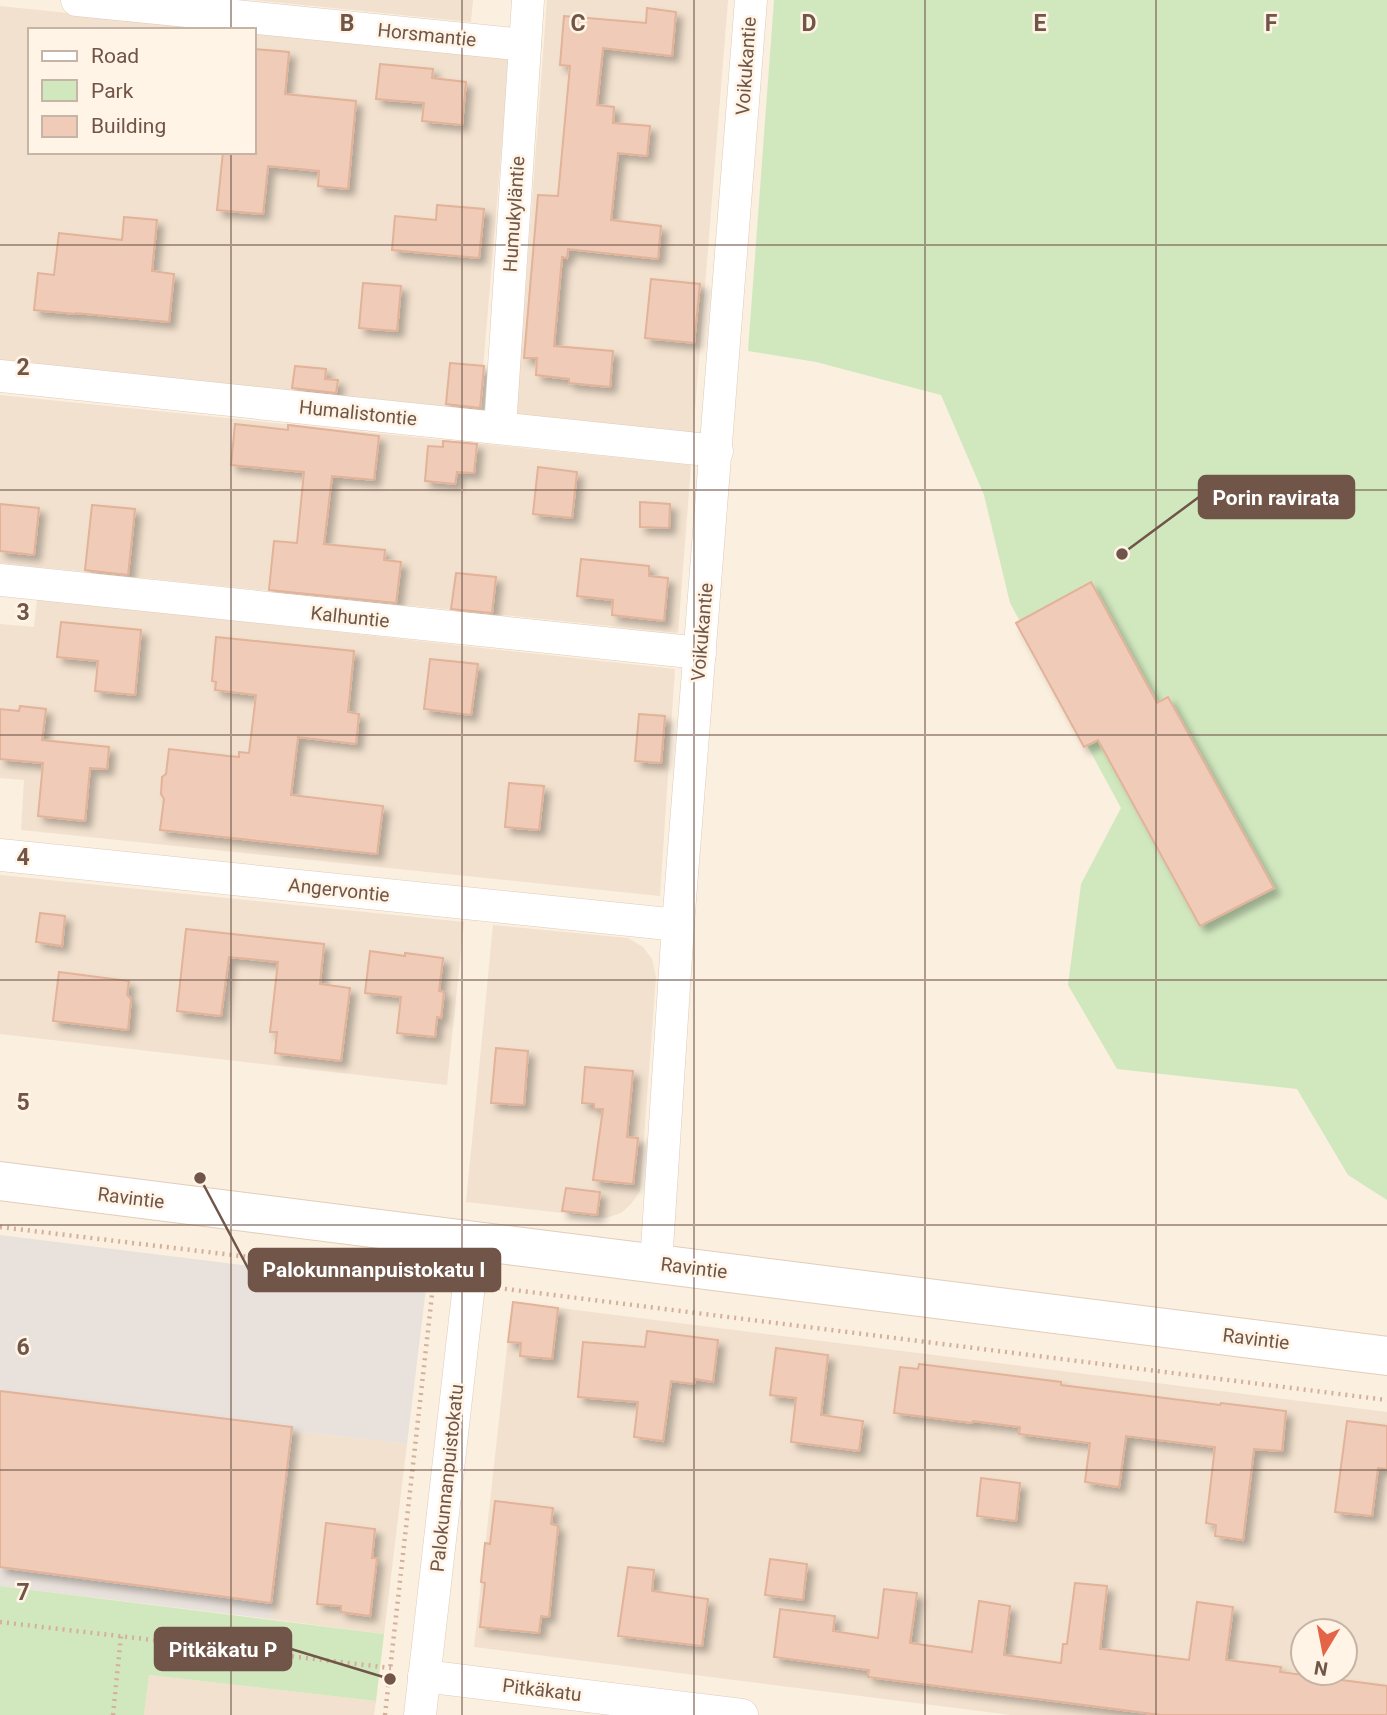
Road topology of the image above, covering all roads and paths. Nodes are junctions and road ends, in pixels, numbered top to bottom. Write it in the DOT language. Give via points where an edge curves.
graph roads {
  1 [pos="77,0"];
  2 [pos="528,0"];
  3 [pos="751,0"];
  4 [pos="525,45"];
  5 [pos="0,376"];
  6 [pos="500,428"];
  7 [pos="717,452"];
  8 [pos="0,580"];
  9 [pos="700,653"];
  10 [pos="0,855"];
  11 [pos="678,925"];
  12 [pos="0,1181"];
  13 [pos="0,1227"];
  14 [pos="457,1239"];
  15 [pos="656,1264"];
  16 [pos="434,1279"];
  17 [pos="468,1285"];
  18 [pos="1387,1356"];
  19 [pos="1387,1401"];
  20 [pos="0,1622"];
  21 [pos="121,1636"];
  22 [pos="391,1668"];
  23 [pos="424,1676"];
  24 [pos="113,1715"];
  25 [pos="385,1715"];
  26 [pos="420,1715"];
  27 [pos="742,1715"];
  1 -- 4 [label="street, Horsmantie"];
  2 -- 4 [label="street, Humukyläntie"];
  3 -- 7 [label="street, Voikukantie"];
  4 -- 6 [label="street, Humukyläntie"];
  5 -- 6 [label="street, Humalistontie"];
  6 -- 7 [label="street, Humalistontie"];
  7 -- 9 [label="street, Voikukantie"];
  8 -- 9 [label="street, Kalhuntie"];
  9 -- 11 [label="street, Voikukantie"];
  10 -- 11 [label="street, Angervontie"];
  11 -- 15 [label="street, Voikukantie"];
  12 -- 14 [label="main road, Ravintie"];
  13 -- 16 [label="path"];
  14 -- 15 [label="main road, Ravintie"];
  14 -- 16 [label="path"];
  14 -- 17 [label="street, Palokunnanpuistokatu"];
  15 -- 18 [label="main road, Ravintie"];
  16 -- 17 [label="path"];
  16 -- 22 [label="path"];
  17 -- 19 [label="path"];
  17 -- 23 [label="street, Palokunnanpuistokatu"];
  20 -- 21 [label="path"];
  21 -- 22 [label="path"];
  21 -- 24 [label="path"];
  22 -- 25 [label="path"];
  23 -- 26 [label="street, Palokunnanpuistokatu"];
  23 -- 27 [label="street, Pitkäkatu"];
}
